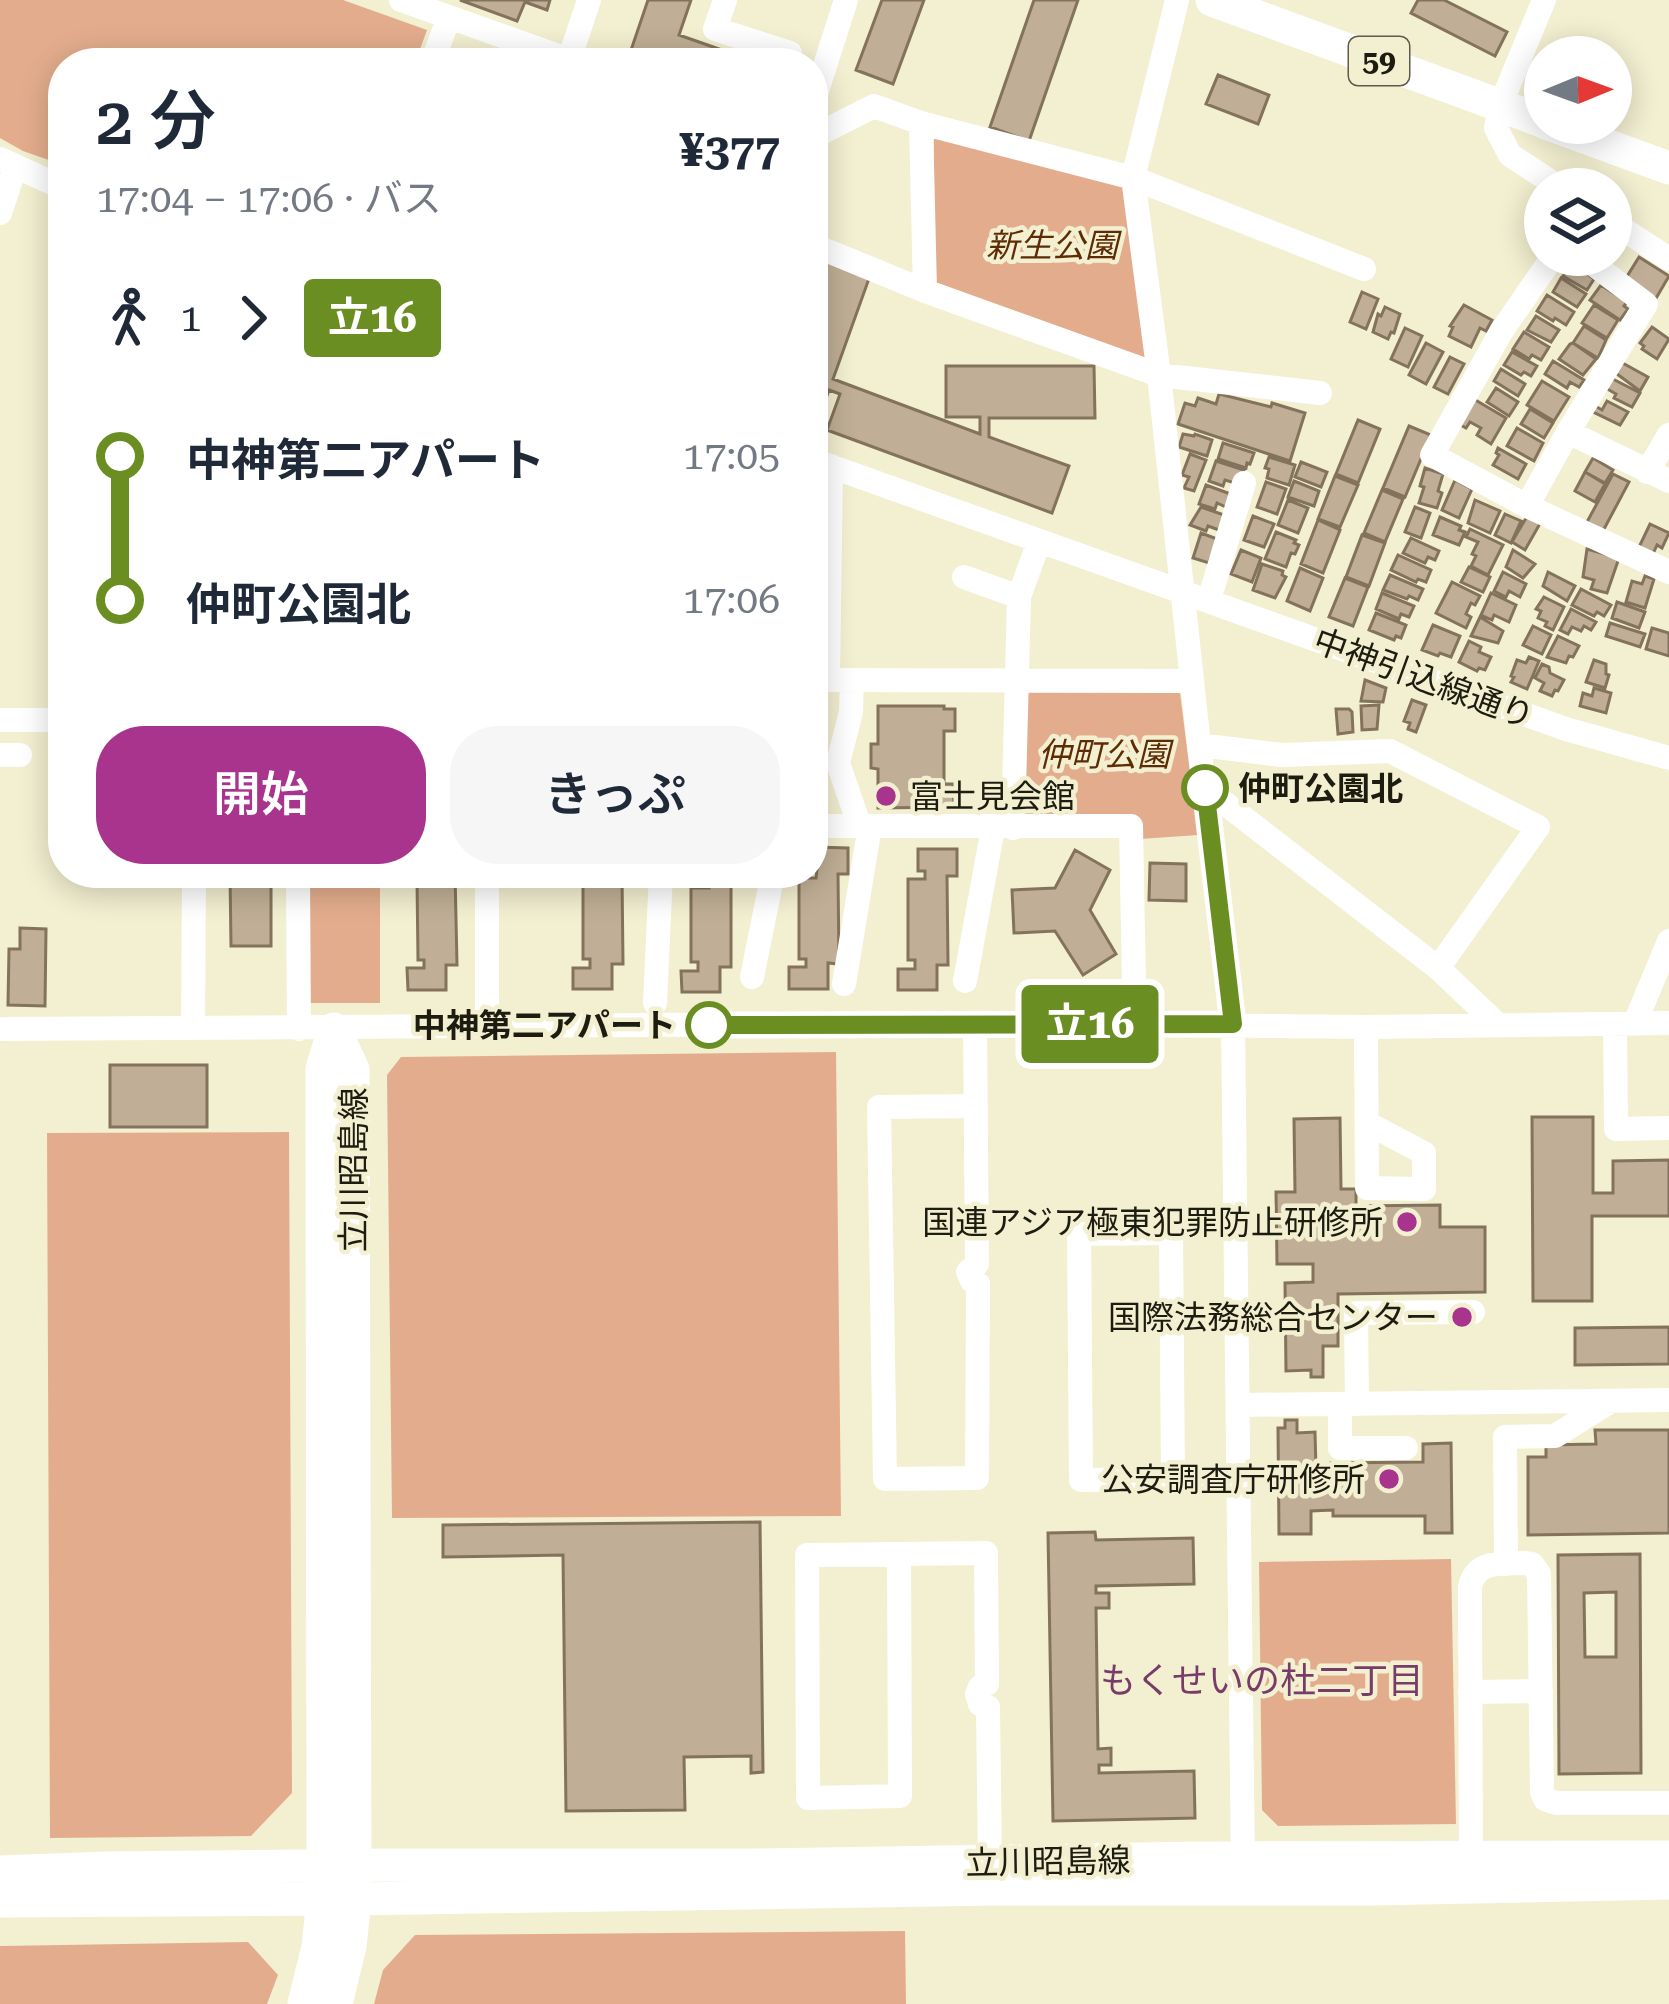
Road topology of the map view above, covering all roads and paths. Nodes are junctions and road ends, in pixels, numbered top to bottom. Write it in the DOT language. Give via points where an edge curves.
graph roads {
  1 [pos="400,0"];
  2 [pos="589,0"];
  3 [pos="725,0"];
  4 [pos="846,0"];
  5 [pos="1177,0"];
  6 [pos="1212,0"];
  7 [pos="1544,0"];
  8 [pos="1269,10"];
  9 [pos="449,17"];
  10 [pos="438,48"];
  11 [pos="512,48"];
  12 [pos="577,48"];
  13 [pos="774,48"];
  14 [pos="828,56"];
  15 [pos="1500,106"];
  16 [pos="1524,115"];
  17 [pos="921,123"];
  18 [pos="828,129"];
  19 [pos="1603,144"];
  20 [pos="8,163"];
  21 [pos="1530,168"];
  22 [pos="1669,168"];
  23 [pos="1132,178"];
  24 [pos="48,181"];
  25 [pos="0,213"];
  26 [pos="1632,235"];
  27 [pos="828,251"];
  28 [pos="1669,259"];
  29 [pos="1364,269"];
  30 [pos="1540,276"];
  31 [pos="1609,276"];
  32 [pos="925,291"];
  33 [pos="1159,375"];
  34 [pos="1321,393"];
  35 [pos="1568,432"];
  36 [pos="1669,436"];
  37 [pos="828,465"];
  38 [pos="1658,477"];
  39 [pos="1244,484"];
  40 [pos="1527,506"];
  41 [pos="1039,541"];
  42 [pos="1669,572"];
  43 [pos="964,577"];
  44 [pos="1182,583"];
  45 [pos="1213,587"];
  46 [pos="1019,597"];
  47 [pos="828,608"];
  48 [pos="831,680"];
  49 [pos="1015,680"];
  50 [pos="1192,681"];
  51 [pos="1494,688"];
  52 [pos="0,720"];
  53 [pos="48,720"];
  54 [pos="1199,745"];
  55 [pos="1669,758"];
  56 [pos="1205,788"];
  57 [pos="828,826"];
  58 [pos="865,827"];
  59 [pos="1003,828"];
  60 [pos="194,888"];
  61 [pos="298,888"];
  62 [pos="487,888"];
  63 [pos="660,888"];
  64 [pos="769,888"];
  65 [pos="1669,941"];
  66 [pos="1438,968"];
  67 [pos="752,977"];
  68 [pos="965,981"];
  69 [pos="844,983"];
  70 [pos="1134,985"];
  71 [pos="655,1003"];
  72 [pos="975,1023"];
  73 [pos="1625,1023"];
  74 [pos="1669,1023"];
  75 [pos="1233,1024"];
  76 [pos="1498,1025"];
  77 [pos="487,1027"];
  78 [pos="1366,1027"];
  79 [pos="193,1028"];
  80 [pos="298,1028"];
  81 [pos="0,1029"];
  82 [pos="334,1029"];
  83 [pos="976,1106"];
  84 [pos="1367,1123"];
  85 [pos="1669,1128"];
  86 [pos="1474,1312"];
  87 [pos="1669,1400"];
  88 [pos="1611,1401"];
  89 [pos="1348,1404"];
  90 [pos="1238,1405"];
  91 [pos="1406,1448"];
  92 [pos="1238,1478"];
  93 [pos="1173,1479"];
  94 [pos="899,1554"];
  95 [pos="1505,1564"];
  96 [pos="1541,1691"];
  97 [pos="1470,1692"];
  98 [pos="1669,1803"];
  99 [pos="1471,1857"];
  100 [pos="1669,1857"];
  101 [pos="989,1863"];
  102 [pos="0,1872"];
  103 [pos="1243,1874"];
  104 [pos="339,1883"];
  105 [pos="1669,1883"];
  106 [pos="0,1901"];
  107 [pos="304,2004"];
  108 [pos="336,2004"];
  1 -- 9 [label="street"];
  2 -- 12 [label="street"];
  3 -- 13 [label="street" via="715,29"];
  4 -- 14 [label="street"];
  5 -- 23 [label="street"];
  6 -- 8 [label="main road, 59"];
  7 -- 15 [label="street"];
  8 -- 15 [label="main road, 59"];
  9 -- 10 [label="street"];
  9 -- 11 [label="street"];
  15 -- 16 [label="main road, 59"];
  15 -- 21 [label="street" via="1496,128 1510,155"];
  17 -- 18 [label="street" via="874,106"];
  17 -- 23 [label="street"];
  17 -- 32 [label="street"];
  19 -- 22 [label="main road, 59"];
  20 -- 24 [label="street"];
  20 -- 25 [label="street"];
  23 -- 29 [label="street"];
  23 -- 33 [label="street"];
  26 -- 28 [label="street"];
  27 -- 32 [label="street"];
  30 -- 40 [label="street" via="1432,455"];
  31 -- 35 [label="street" via="1646,304"];
  32 -- 33 [label="street"];
  33 -- 34 [label="street"];
  33 -- 44 [label="street"];
  35 -- 38 [label="street"];
  35 -- 40 [label="street"];
  36 -- 38 [label="street"];
  37 -- 41 [label="street"];
  39 -- 45 [label="street"];
  40 -- 42 [label="street"];
  41 -- 44 [label="street"];
  41 -- 46 [label="street"];
  43 -- 46 [label="street"];
  44 -- 45 [label="street"];
  44 -- 50 [label="street"];
  44 -- 55 [label="street, 中神引込線通り" via="1565,728"];
  45 -- 51 [label="street"];
  46 -- 49 [label="street"];
  47 -- 48 [label="street"];
  48 -- 49 [label="street"];
  48 -- 58 [label="street" via="851,712 838,763"];
  49 -- 50 [label="street"];
  49 -- 59 [label="street"];
  50 -- 54 [label="street"];
  52 -- 53 [label="street"];
  54 -- 56 [label="street"];
  54 -- 66 [label="street" via="1282,755 1390,752 1538,827"];
  56 -- 66 [label="street"];
  56 -- 75 [label="street"];
  57 -- 58 [label="street"];
  58 -- 59 [label="street"];
  58 -- 69 [label="street"];
  59 -- 68 [label="street"];
  59 -- 70 [label="street" via="1131,826"];
  60 -- 79 [label="street"];
  61 -- 80 [label="street"];
  62 -- 77 [label="street"];
  63 -- 71 [label="street"];
  64 -- 67 [label="street"];
  65 -- 73 [label="street"];
  66 -- 76 [label="street"];
  72 -- 75 [label="street"];
  72 -- 77 [label="street"];
  72 -- 83 [label="street"];
  73 -- 74 [label="street"];
  73 -- 76 [label="street"];
  73 -- 85 [label="street" via="1616,1129"];
  75 -- 78 [label="street"];
  75 -- 90 [label="street"];
  76 -- 78 [label="street"];
  77 -- 82 [label="street"];
  78 -- 84 [label="street"];
  79 -- 80 [label="street"];
  79 -- 81 [label="street"];
  80 -- 82 [label="street"];
  82 -- 104 [label="main road, 立川昭島線" via="322,1069"];
  83 -- 83 [label="street" via="879,1107 885,1479 977,1478"];
  86 -- 89 [label="street" via="1356,1313"];
  87 -- 88 [label="street"];
  88 -- 89 [label="street"];
  88 -- 95 [label="street" via="1555,1436 1505,1437"];
  89 -- 90 [label="street"];
  89 -- 91 [label="street" via="1340,1448"];
  90 -- 92 [label="street"];
  92 -- 93 [label="street"];
  92 -- 103 [label="street"];
  93 -- 93 [label="street" via="1081,1480 1079,1234 1171,1233"];
  94 -- 94 [label="street" via="807,1555 808,1798 900,1796"];
  94 -- 101 [label="street" via="986,1553"];
  95 -- 96 [label="street" via="1532,1564 1539,1574"];
  95 -- 97 [label="street" via="1485,1565 1472,1578"];
  96 -- 97 [label="street"];
  96 -- 98 [label="street" via="1545,1799"];
  97 -- 99 [label="street"];
  99 -- 100 [label="main road, 立川昭島線"];
  99 -- 103 [label="main road, 立川昭島線"];
  101 -- 103 [label="main road, 立川昭島線"];
  101 -- 104 [label="main road, 立川昭島線"];
  102 -- 104 [label="main road, 立川昭島線" via="105,1868"];
  103 -- 104 [label="main road, 立川昭島線" via="815,1891"];
  103 -- 105 [label="main road, 立川昭島線"];
  104 -- 106 [label="main road, 立川昭島線"];
  104 -- 107 [label="main road, 立川昭島線"];
  104 -- 108 [label="main road, 立川昭島線" via="350,1946"];
}
